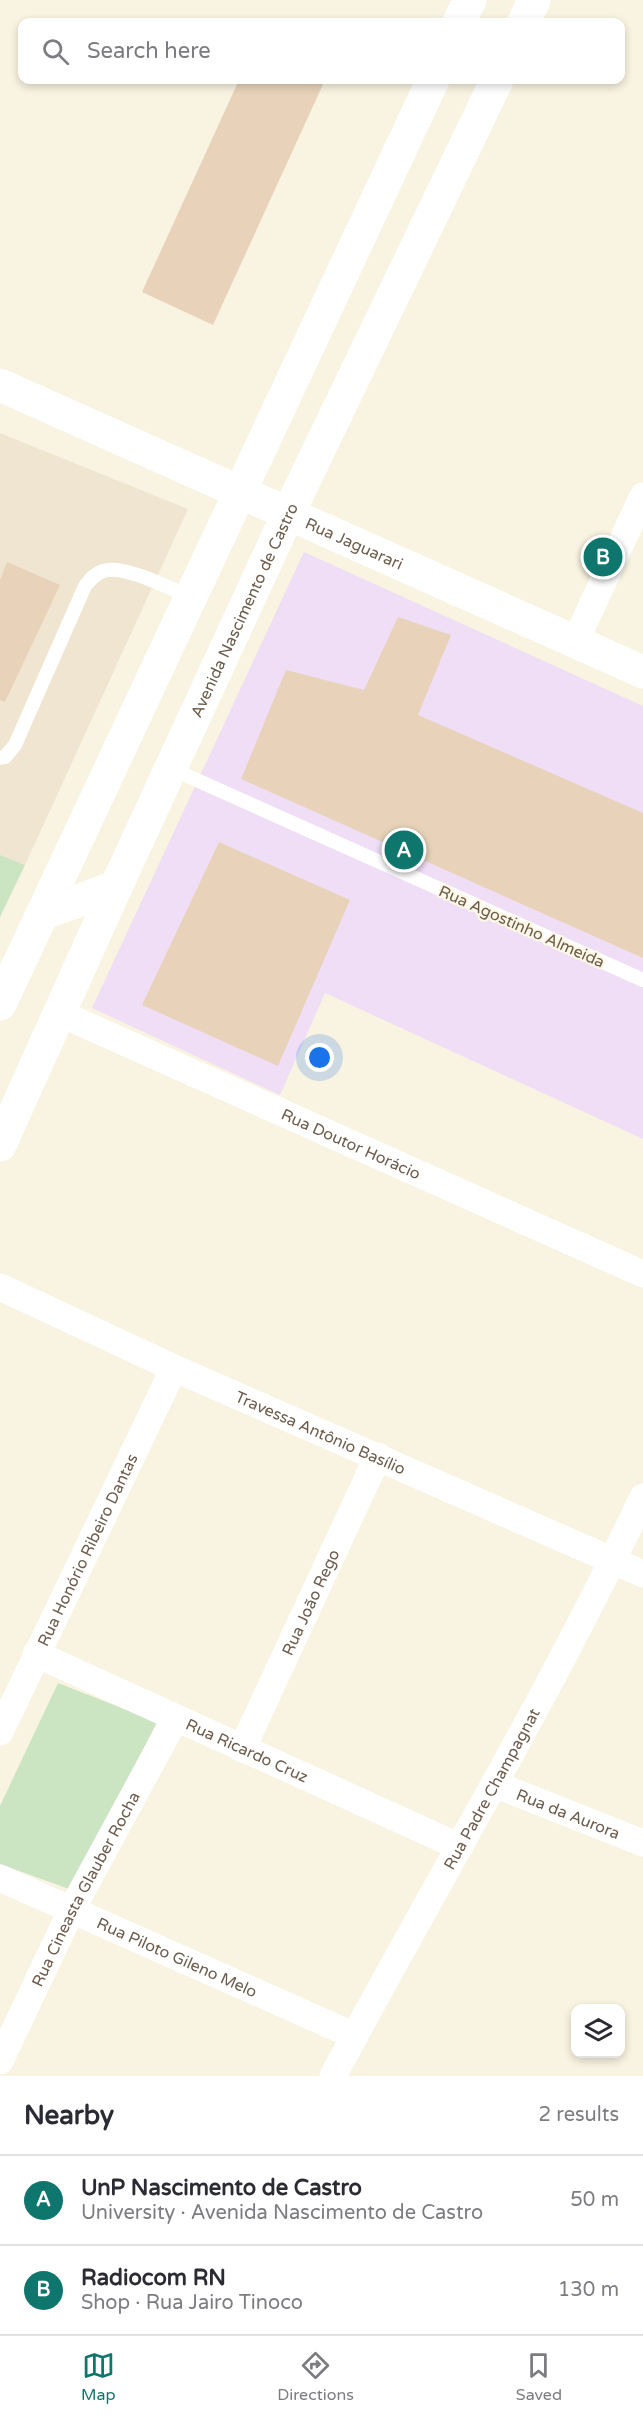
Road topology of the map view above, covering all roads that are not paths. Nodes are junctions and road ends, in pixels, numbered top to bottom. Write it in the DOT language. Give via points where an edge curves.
graph roads {
  1 [pos="534,0"];
  2 [pos="526,18"];
  3 [pos="431,84"];
  4 [pos="472,84"];
  5 [pos="495,84"];
  6 [pos="477,123"];
  7 [pos="0,385"];
  8 [pos="239,491"];
  9 [pos="643,496"];
  10 [pos="289,513"];
  11 [pos="190,597"];
  12 [pos="575,642"];
  13 [pos="643,672"];
  14 [pos="0,758"];
  15 [pos="172,769"];
  16 [pos="116,887"];
  17 [pos="42,914"];
  18 [pos="643,980"];
  19 [pos="0,1004"];
  20 [pos="59,1013"];
  21 [pos="0,1145"];
  22 [pos="643,1274"];
  23 [pos="0,1287"];
  24 [pos="174,1368"];
  25 [pos="378,1456"];
  26 [pos="643,1497"];
  27 [pos="613,1561"];
  28 [pos="643,1574"];
  29 [pos="36,1654"];
  30 [pos="175,1719"];
  31 [pos="0,1732"];
  32 [pos="242,1749"];
  33 [pos="494,1784"];
  34 [pos="643,1843"];
  35 [pos="460,1846"];
  36 [pos="0,1878"];
  37 [pos="72,1909"];
  38 [pos="355,2036"];
  39 [pos="0,2061"];
  40 [pos="333,2076"];
  1 -- 2 [label="main road"];
  3 -- 8 [label="main road"];
  4 -- 6 [label="main road"];
  5 -- 6 [label="main road, Avenida Nascimento de Castro"];
  6 -- 10 [label="main road, Avenida Nascimento de Castro"];
  7 -- 8 [label="main road, Rua Jaguarari"];
  8 -- 10 [label="main road, Rua Jaguarari"];
  8 -- 11 [label="main road"];
  9 -- 12 [label="street"];
  10 -- 12 [label="main road, Rua Jaguarari"];
  10 -- 15 [label="main road, Avenida Nascimento de Castro"];
  11 -- 14 [label="lane" via="117,569 104,570 92,577 15,745"];
  11 -- 17 [label="main road"];
  12 -- 13 [label="main road, Rua Jaguarari"];
  15 -- 16 [label="main road, Avenida Nascimento de Castro"];
  15 -- 18 [label="lane, Rua Agostinho Almeida"];
  16 -- 17 [label="main road"];
  16 -- 20 [label="main road, Avenida Nascimento de Castro"];
  17 -- 19 [label="main road"];
  20 -- 21 [label="main road, Avenida Nascimento de Castro"];
  20 -- 22 [label="street, Rua Doutor Horácio"];
  23 -- 24 [label="street, Travessa Antônio Basílio"];
  24 -- 25 [label="street, Travessa Antônio Basílio"];
  24 -- 29 [label="street, Rua Honório Ribeiro Dantas"];
  25 -- 27 [label="street, Travessa Antônio Basílio"];
  25 -- 32 [label="street, Rua João Rego"];
  26 -- 27 [label="street, Rua Padre Champagnat"];
  27 -- 28 [label="street, Travessa Antônio Basílio"];
  27 -- 33 [label="street, Rua Padre Champagnat"];
  29 -- 30 [label="street, Rua Ricardo Cruz"];
  29 -- 31 [label="street, Rua Honório Ribeiro Dantas"];
  30 -- 32 [label="street, Rua Ricardo Cruz"];
  30 -- 37 [label="street, Rua Cineasta Glauber Rocha"];
  32 -- 35 [label="street, Rua Ricardo Cruz"];
  33 -- 34 [label="street, Rua da Aurora"];
  33 -- 35 [label="street, Rua Padre Champagnat"];
  35 -- 38 [label="street, Rua Padre Champagnat"];
  36 -- 37 [label="street, Rua Piloto Gileno Melo"];
  37 -- 38 [label="street, Rua Piloto Gileno Melo"];
  37 -- 39 [label="street, Rua Cineasta Glauber Rocha"];
  38 -- 40 [label="street, Rua Padre Champagnat"];
}
